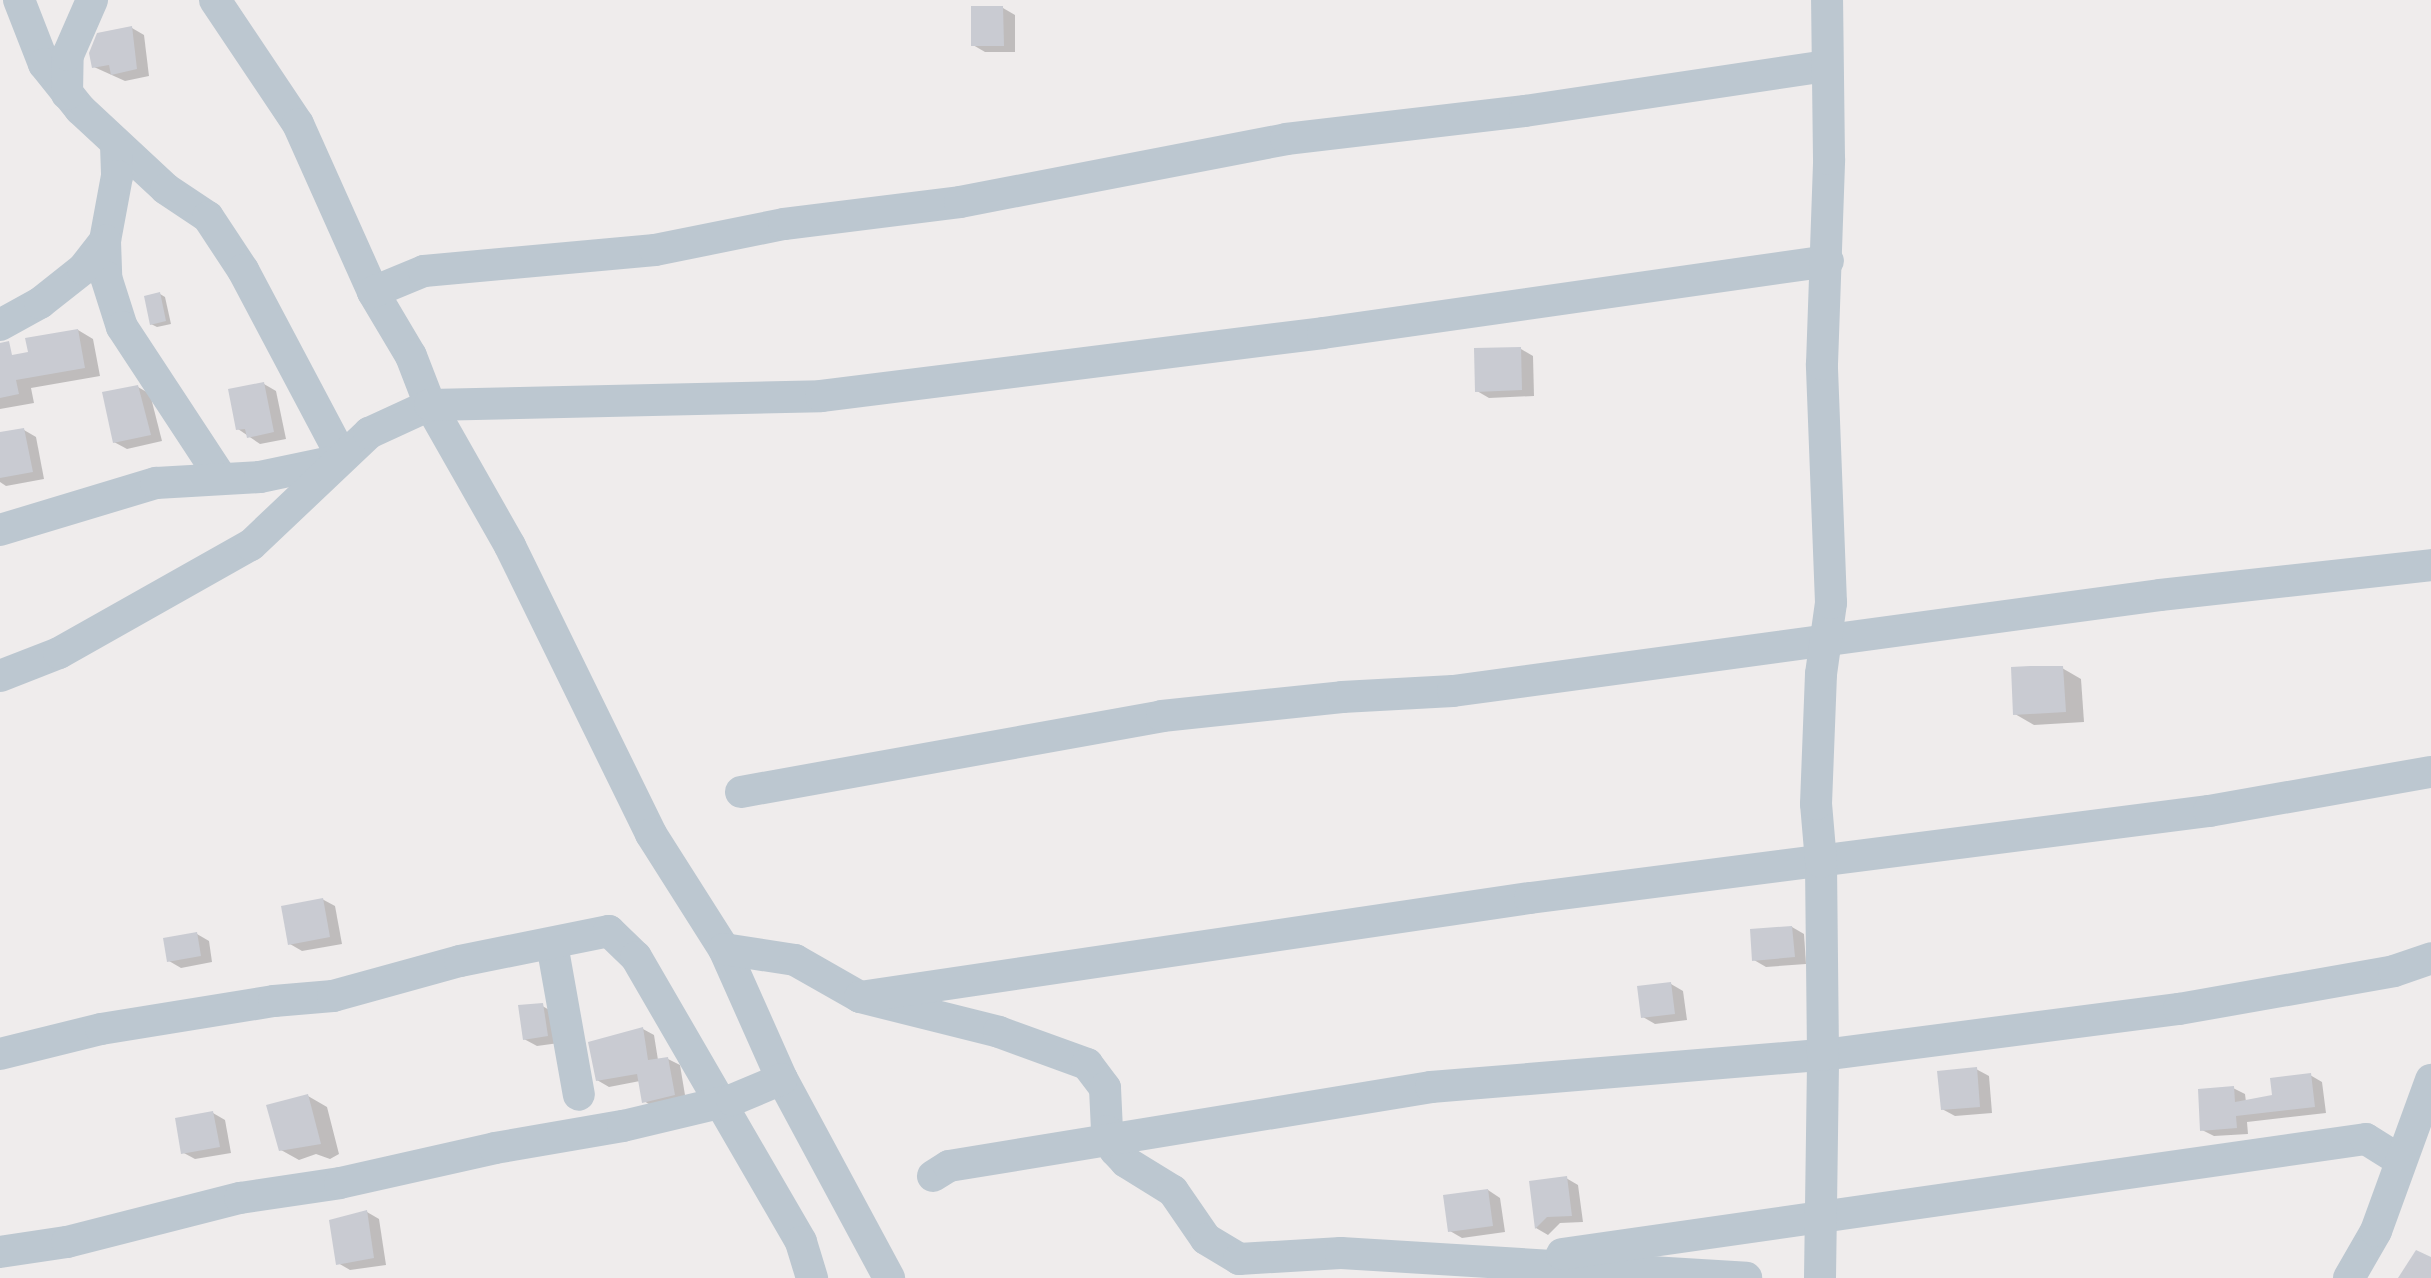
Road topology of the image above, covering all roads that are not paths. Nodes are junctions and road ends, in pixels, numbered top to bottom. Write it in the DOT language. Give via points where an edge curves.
graph roads {
  1 [pos="19,0"];
  2 [pos="92,0"];
  3 [pos="215,0"];
  4 [pos="1826,0"];
  5 [pos="1825,66"];
  6 [pos="67,94"];
  7 [pos="116,145"];
  8 [pos="104,241"];
  9 [pos="1828,261"];
  10 [pos="373,292"];
  11 [pos="0,325"];
  12 [pos="430,405"];
  13 [pos="340,459"];
  14 [pos="221,478"];
  15 [pos="0,530"];
  16 [pos="2431,565"];
  17 [pos="1828,642"];
  18 [pos="0,676"];
  19 [pos="2431,772"];
  20 [pos="741,792"];
  21 [pos="1821,862"];
  22 [pos="551,944"];
  23 [pos="724,949"];
  24 [pos="2431,958"];
  25 [pos="860,997"];
  26 [pos="0,1054"];
  27 [pos="1823,1055"];
  28 [pos="782,1079"];
  29 [pos="2431,1080"];
  30 [pos="579,1095"];
  31 [pos="720,1103"];
  32 [pos="1112,1143"];
  33 [pos="2400,1160"];
  34 [pos="933,1176"];
  35 [pos="1822,1217"];
  36 [pos="0,1252"];
  37 [pos="1507,1266"];
  38 [pos="812,1278"];
  39 [pos="889,1278"];
  40 [pos="1432,1278"];
  41 [pos="1745,1278"];
  42 [pos="1820,1278"];
  43 [pos="2349,1278"];
  1 -- 6 [label="street" via="44,64"];
  2 -- 6 [label="street" via="68,55"];
  3 -- 10 [label="street" via="299,124"];
  4 -- 5 [label="street"];
  5 -- 9 [label="street"];
  5 -- 10 [label="street" via="1525,111 1286,139 960,202 784,224 655,250 424,271"];
  6 -- 7 [label="street"];
  7 -- 8 [label="street" via="117,176"];
  7 -- 13 [label="street" via="166,189 208,217 243,270"];
  8 -- 11 [label="street" via="83,270 40,303"];
  8 -- 14 [label="street" via="106,277 122,327"];
  9 -- 12 [label="street" via="1323,333 821,396"];
  9 -- 17 [label="street" via="1822,364"];
  10 -- 12 [label="street" via="411,356"];
  12 -- 13 [label="street" via="369,433"];
  12 -- 23 [label="street" via="510,546 651,834"];
  13 -- 14 [label="street" via="281,474"];
  13 -- 18 [label="street" via="251,545 59,653"];
  14 -- 15 [label="street" via="156,483"];
  16 -- 17 [label="street" via="2160,595"];
  17 -- 20 [label="street" via="1453,691 1342,697 1162,716"];
  17 -- 21 [label="street" via="1821,674 1817,777"];
  19 -- 21 [label="street" via="2209,811"];
  21 -- 25 [label="street" via="1208,943"];
  21 -- 27 [label="street"];
  22 -- 26 [label="street" via="460,961 333,996 101,1029"];
  22 -- 30 [label="street"];
  22 -- 31 [label="street" via="609,932 636,957"];
  23 -- 25 [label="street" via="795,960"];
  23 -- 28 [label="street"];
  24 -- 27 [label="street" via="2395,971 2179,1009"];
  25 -- 32 [label="street" via="999,1032 1087,1063 1105,1088"];
  27 -- 32 [label="street" via="1431,1087"];
  27 -- 35 [label="street"];
  28 -- 31 [label="street"];
  28 -- 39 [label="street"];
  29 -- 33 [label="street"];
  31 -- 36 [label="street" via="340,1183 240,1198 67,1242"];
  31 -- 38 [label="street" via="800,1242"];
  32 -- 34 [label="street" via="949,1166"];
  32 -- 37 [label="street" via="1126,1162 1173,1191 1206,1239 1239,1259 1308,1252"];
  33 -- 35 [label="street" via="2366,1139 2132,1169"];
  33 -- 43 [label="street" via="2376,1231"];
  35 -- 37 [label="street" via="1529,1258"];
  35 -- 42 [label="street"];
  37 -- 40 [label="street"];
  37 -- 41 [label="street"];
}
